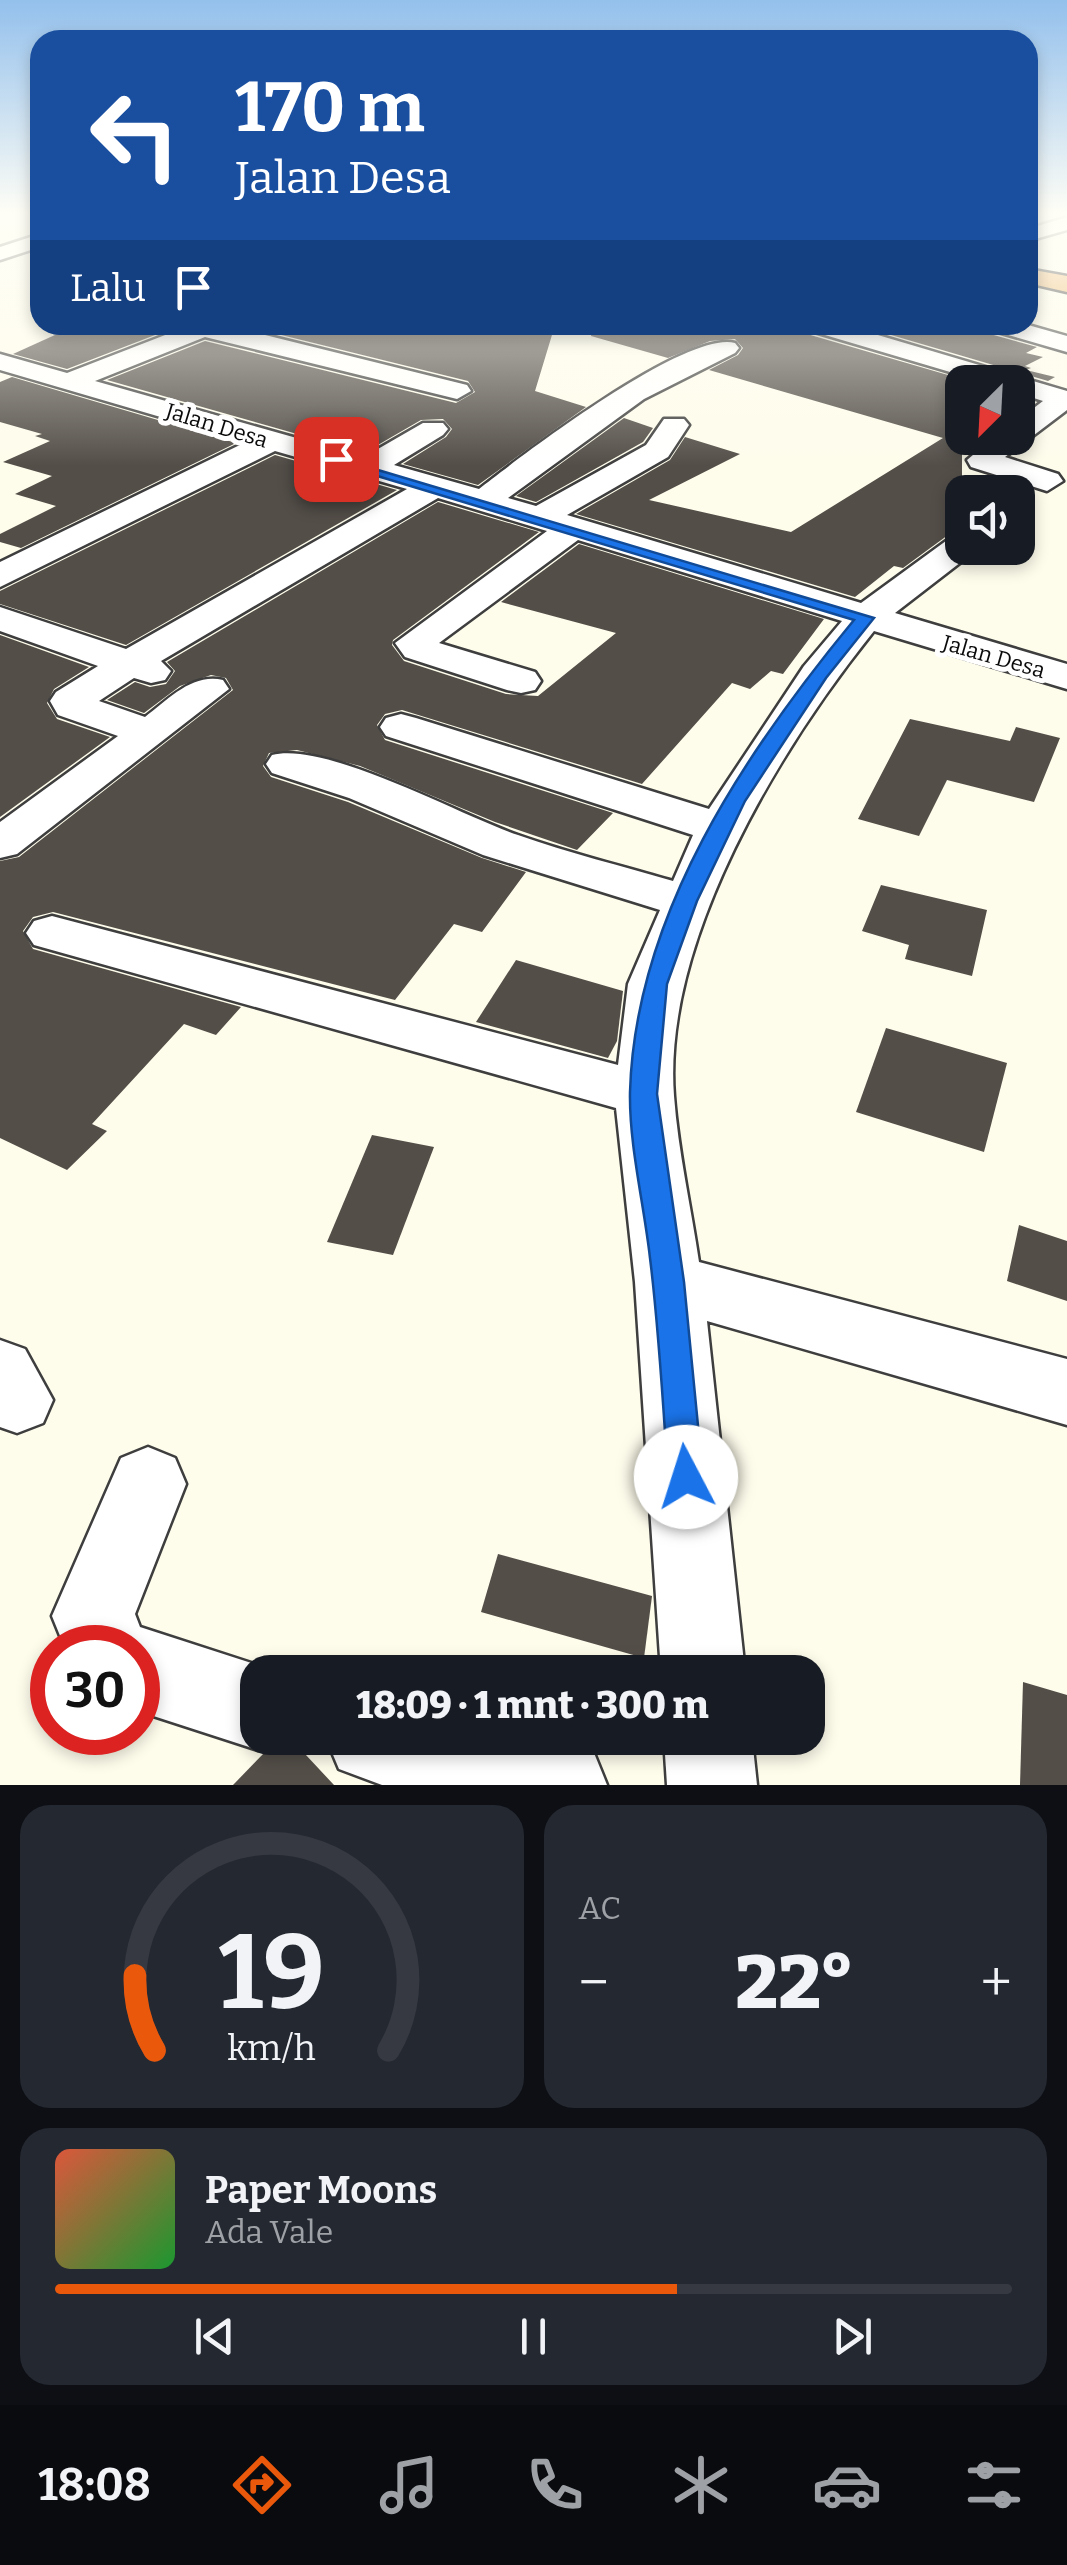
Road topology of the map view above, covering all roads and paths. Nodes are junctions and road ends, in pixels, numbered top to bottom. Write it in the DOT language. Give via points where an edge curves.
graph roads {
  1 [pos="188,335"];
  2 [pos="240,335"];
  3 [pos="852,335"];
  4 [pos="1035,335"];
  5 [pos="1067,344"];
  6 [pos="726,348"];
  7 [pos="3,365"];
  8 [pos="954,365"];
  9 [pos="73,380"];
  10 [pos="457,390"];
  11 [pos="1035,390"];
  12 [pos="1035,420"];
  13 [pos="674,425"];
  14 [pos="434,428"];
  15 [pos="270,441"];
  16 [pos="988,455"];
  17 [pos="368,468"];
  18 [pos="1051,482"];
  19 [pos="434,487"];
  20 [pos="484,501"];
  21 [pos="556,523"];
  22 [pos="0,532"];
  23 [pos="53,549"];
  24 [pos="945,558"];
  25 [pos="0,576"];
  26 [pos="0,618"];
  27 [pos="865,618"];
  28 [pos="128,664"];
  29 [pos="1067,677"];
  30 [pos="520,681"];
  31 [pos="402,728"];
  32 [pos="152,733"];
  33 [pos="288,764"];
  34 [pos="720,828"];
  35 [pos="0,844"];
  36 [pos="686,901"];
  37 [pos="52,933"];
  38 [pos="644,1094"];
  39 [pos="669,1282"];
  40 [pos="1067,1392"];
  41 [pos="148,1484"];
  42 [pos="97,1625"];
  43 [pos="702,1655"];
  44 [pos="160,1676"];
  45 [pos="240,1700"];
  46 [pos="432,1755"];
  47 [pos="709,1755"];
  48 [pos="562,1785"];
  49 [pos="712,1785"];
  1 -- 9 [label="street"];
  2 -- 10 [label="street"];
  3 -- 8 [label="street"];
  4 -- 5 [label="street"];
  6 -- 20 [label="street" via="558,444"];
  7 -- 9 [label="street, Jalan Desa"];
  9 -- 15 [label="street, Jalan Desa"];
  11 -- 12 [label="street" via="1064,399"];
  13 -- 21 [label="street" via="658,451"];
  14 -- 17 [label="street"];
  15 -- 17 [label="street, Jalan Desa"];
  15 -- 23 [label="street"];
  16 -- 18 [label="street" via="985,463"];
  17 -- 19 [label="street, Jalan Desa"];
  19 -- 20 [label="street, Jalan Desa"];
  19 -- 28 [label="street"];
  20 -- 21 [label="street, Jalan Desa"];
  21 -- 27 [label="street, Jalan Desa"];
  21 -- 30 [label="street" via="414,643"];
  22 -- 23 [label="street"];
  23 -- 25 [label="street"];
  24 -- 27 [label="street"];
  26 -- 28 [label="street"];
  27 -- 29 [label="street, Jalan Desa"];
  27 -- 34 [label="street" via="810,687"];
  28 -- 32 [label="street" via="72,706"];
  28 -- 32 [label="street" via="209,689"];
  31 -- 34 [label="street"];
  32 -- 35 [label="street"];
  33 -- 36 [label="street" via="365,788 482,838"];
  34 -- 36 [label="street"];
  36 -- 38 [label="street" via="654,984"];
  37 -- 38 [label="street"];
  38 -- 39 [label="street"];
  39 -- 40 [label="street"];
  39 -- 43 [label="street"];
  41 -- 42 [label="street" via="93,1616"];
  44 -- 45 [label="street"];
  46 -- 48 [label="street"];
  47 -- 49 [label="street"];
}
